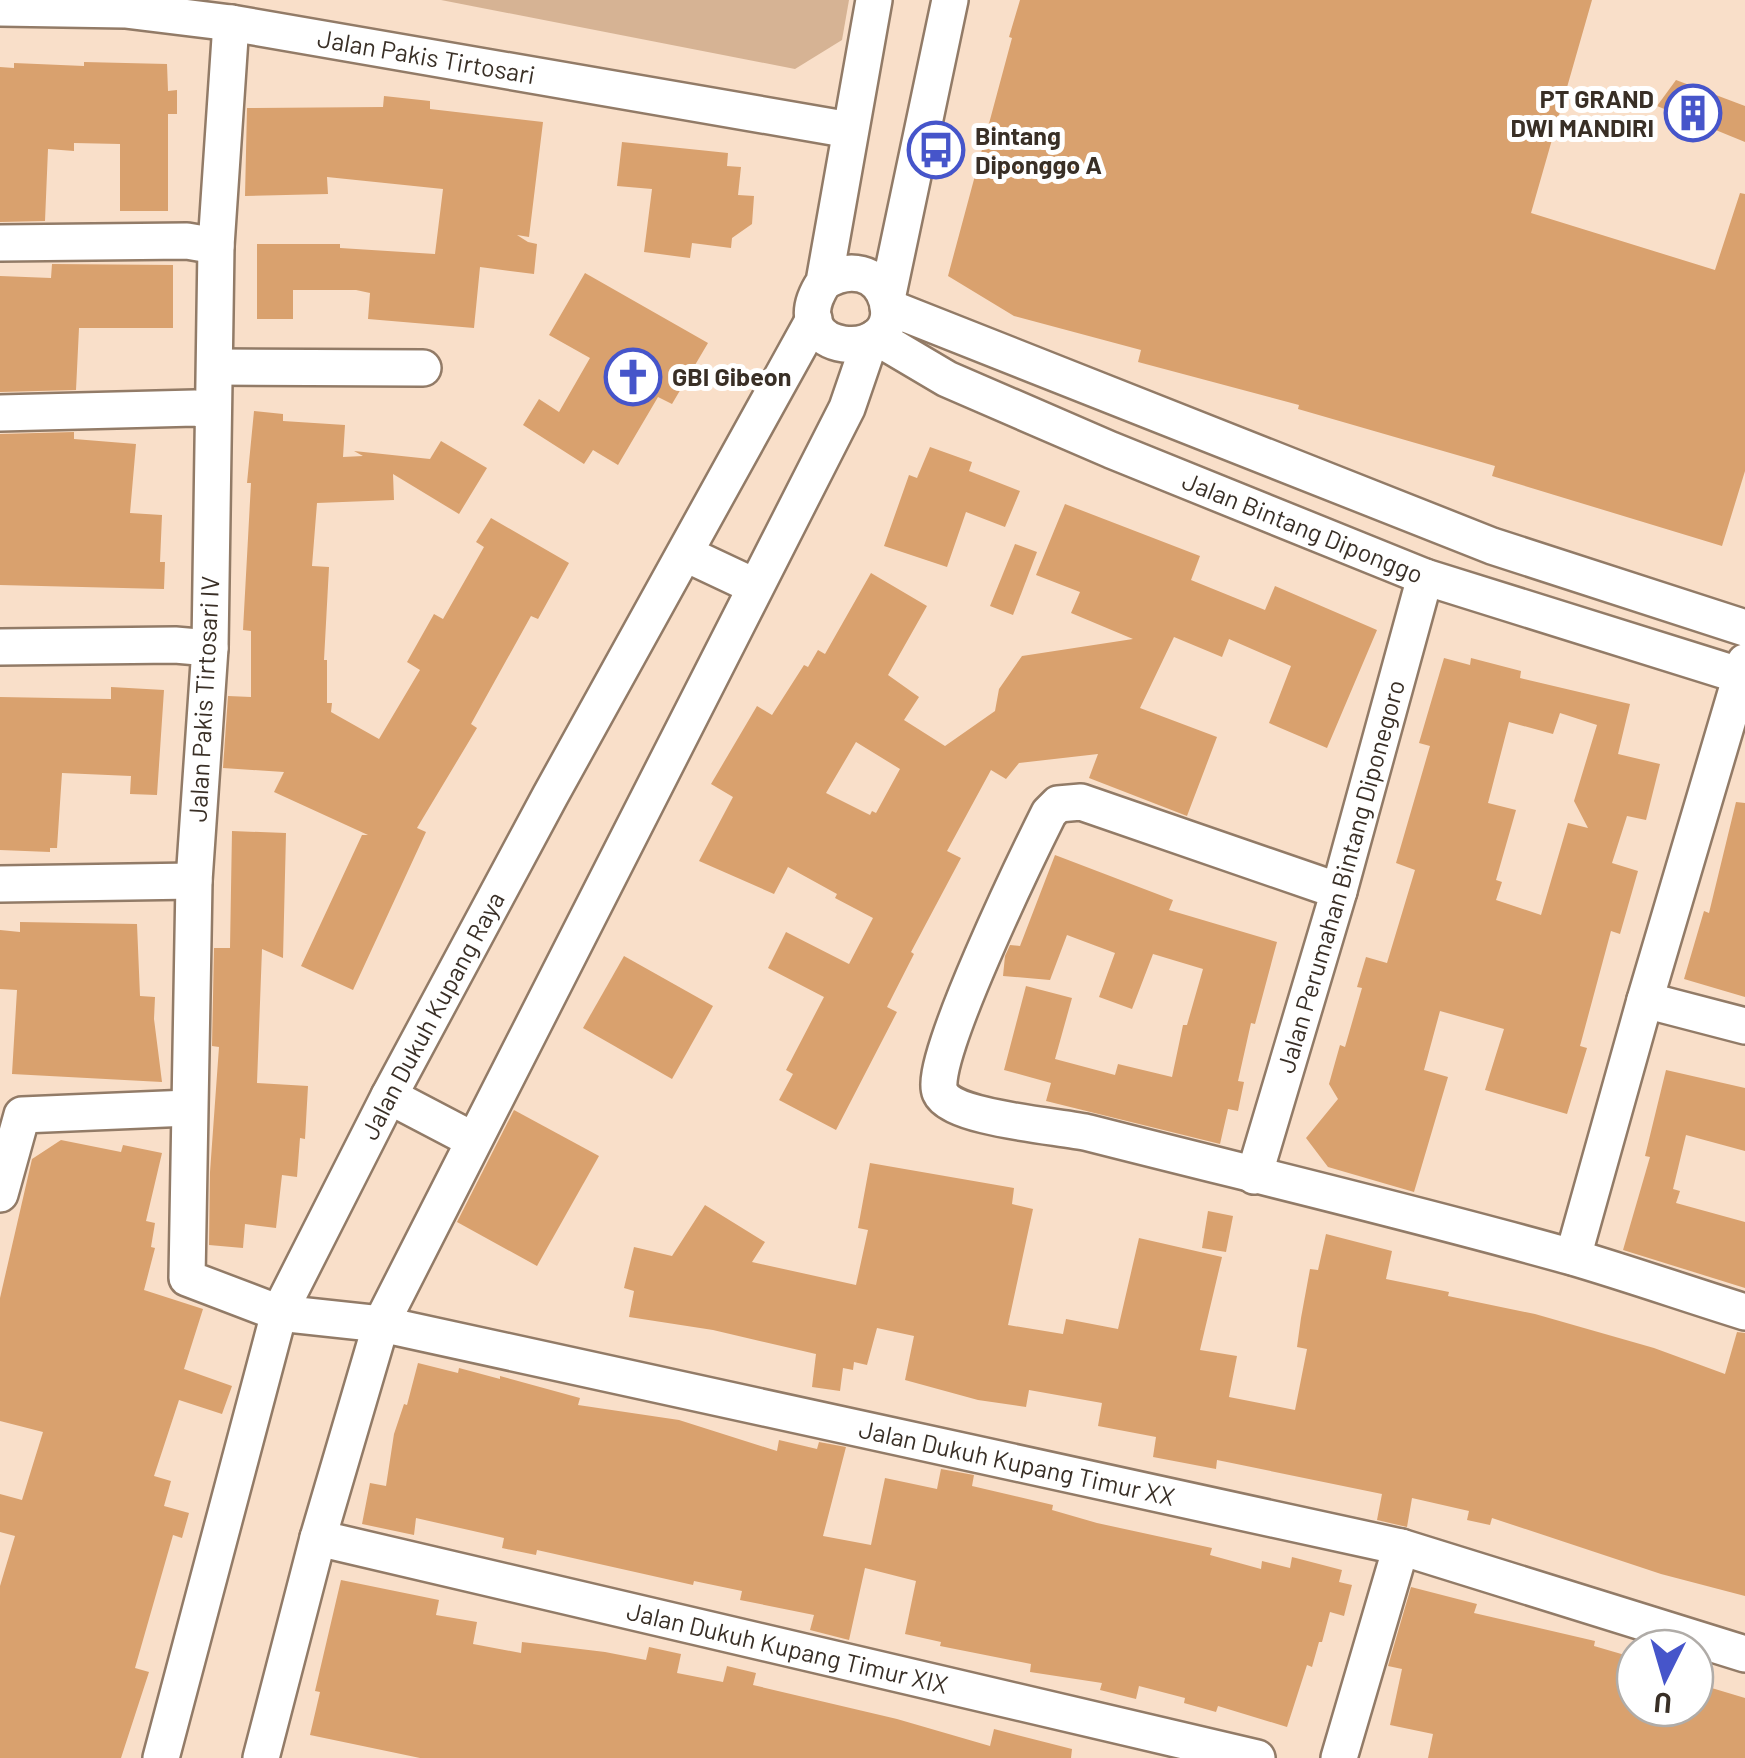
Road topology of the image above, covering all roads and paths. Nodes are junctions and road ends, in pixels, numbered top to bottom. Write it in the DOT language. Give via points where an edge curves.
graph roads {
  1 [pos="874,0"];
  2 [pos="950,0"];
  3 [pos="126,5"];
  4 [pos="0,8"];
  5 [pos="232,23"];
  6 [pos="850,130"];
  7 [pos="0,243"];
  8 [pos="216,246"];
  9 [pos="824,282"];
  10 [pos="814,319"];
  11 [pos="880,321"];
  12 [pos="215,367"];
  13 [pos="424,368"];
  14 [pos="214,412"];
  15 [pos="0,413"];
  16 [pos="686,554"];
  17 [pos="1425,576"];
  18 [pos="754,586"];
  19 [pos="1745,628"];
  20 [pos="0,647"];
  21 [pos="210,648"];
  22 [pos="1744,672"];
  23 [pos="194,882"];
  24 [pos="0,884"];
  25 [pos="1338,891"];
  26 [pos="1644,1000"];
  27 [pos="1745,1026"];
  28 [pos="390,1096"];
  29 [pos="190,1108"];
  30 [pos="11,1115"];
  31 [pos="474,1140"];
  32 [pos="1254,1176"];
  33 [pos="0,1194"];
  34 [pos="1573,1258"];
  35 [pos="1745,1312"];
  36 [pos="279,1313"];
  37 [pos="381,1324"];
  38 [pos="318,1538"];
  39 [pos="1401,1546"];
  40 [pos="1745,1654"];
  41 [pos="162,1758"];
  42 [pos="261,1758"];
  43 [pos="1257,1758"];
  44 [pos="1339,1758"];
  1 -- 6 [label="street"];
  2 -- 11 [label="street"];
  3 -- 4 [label="street, Jalan Pakis Tirtosari"];
  3 -- 5 [label="street, Jalan Pakis Tirtosari"];
  5 -- 6 [label="street, Jalan Pakis Tirtosari"];
  5 -- 8 [label="street, Jalan Pakis Tirtosari IV"];
  6 -- 9 [label="street"];
  7 -- 8 [label="street"];
  8 -- 12 [label="street, Jalan Pakis Tirtosari IV"];
  9 -- 10 [label="street"];
  9 -- 11 [label="street" via="836,274 873,280"];
  10 -- 11 [label="street" via="836,344 859,345"];
  10 -- 16 [label="street, Jalan Dukuh Kupang Raya"];
  11 -- 17 [label="street, Jalan Bintang Diponggo" via="965,386"];
  11 -- 18 [label="street" via="847,408"];
  11 -- 19 [label="street, Jalan Bintang Diponggo" via="1492,546"];
  12 -- 13 [label="street"];
  12 -- 14 [label="street, Jalan Pakis Tirtosari IV"];
  14 -- 15 [label="street"];
  14 -- 21 [label="street, Jalan Pakis Tirtosari IV"];
  16 -- 18 [label="street"];
  16 -- 28 [label="street, Jalan Dukuh Kupang Raya"];
  17 -- 22 [label="street, Jalan Bintang Diponggo"];
  17 -- 25 [label="street, Jalan Perumahan Bintang Diponegoro"];
  18 -- 31 [label="street"];
  20 -- 21 [label="street"];
  21 -- 23 [label="street, Jalan Pakis Tirtosari IV"];
  22 -- 26 [label="street"];
  23 -- 24 [label="street"];
  23 -- 29 [label="street, Jalan Pakis Tirtosari IV"];
  25 -- 32 [label="street, Jalan Perumahan Bintang Diponegoro"];
  25 -- 32 [label="street" via="1081,802 1058,804 1013,887 940,1066 940,1094 967,1111 1083,1132"];
  26 -- 27 [label="street"];
  26 -- 34 [label="street"];
  28 -- 31 [label="street"];
  28 -- 36 [label="street, Jalan Dukuh Kupang Raya"];
  29 -- 30 [label="street"];
  29 -- 36 [label="street, Jalan Pakis Tirtosari IV" via="188,1278"];
  30 -- 33 [label="street"];
  31 -- 37 [label="street"];
  32 -- 34 [label="street"];
  34 -- 35 [label="street"];
  36 -- 37 [label="street, Jalan Dukuh Kupang Timur XX"];
  36 -- 41 [label="street, Jalan Dukuh Kupang Raya"];
  37 -- 38 [label="street"];
  37 -- 39 [label="street, Jalan Dukuh Kupang Timur XX"];
  38 -- 42 [label="street"];
  38 -- 43 [label="street, Jalan Dukuh Kupang Timur XIX"];
  39 -- 40 [label="street, Jalan Dukuh Kupang Timur XX"];
  39 -- 44 [label="street"];
}
